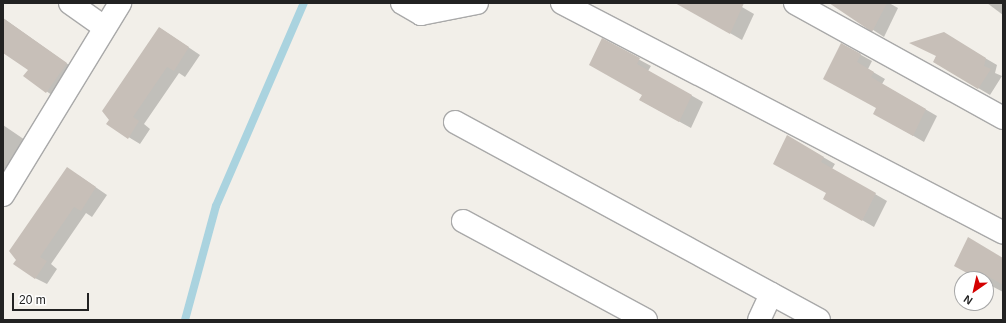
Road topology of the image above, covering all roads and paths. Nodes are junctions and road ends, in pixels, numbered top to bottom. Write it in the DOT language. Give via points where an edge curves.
graph roads {
  1 [pos="70,3"];
  2 [pos="120,3"];
  3 [pos="402,3"];
  4 [pos="477,3"];
  5 [pos="562,3"];
  6 [pos="795,3"];
  7 [pos="104,27"];
  8 [pos="1003,118"];
  9 [pos="455,122"];
  10 [pos="3,195"];
  11 [pos="463,221"];
  12 [pos="1003,233"];
  13 [pos="771,294"];
  14 [pos="646,320"];
  15 [pos="759,320"];
  16 [pos="819,320"];
  1 -- 7 [label="street"];
  2 -- 7 [label="street"];
  3 -- 4 [label="street" via="421,14"];
  5 -- 12 [label="street"];
  6 -- 8 [label="street"];
  7 -- 10 [label="street"];
  9 -- 13 [label="street"];
  11 -- 14 [label="street"];
  13 -- 15 [label="street"];
  13 -- 16 [label="street"];
}
